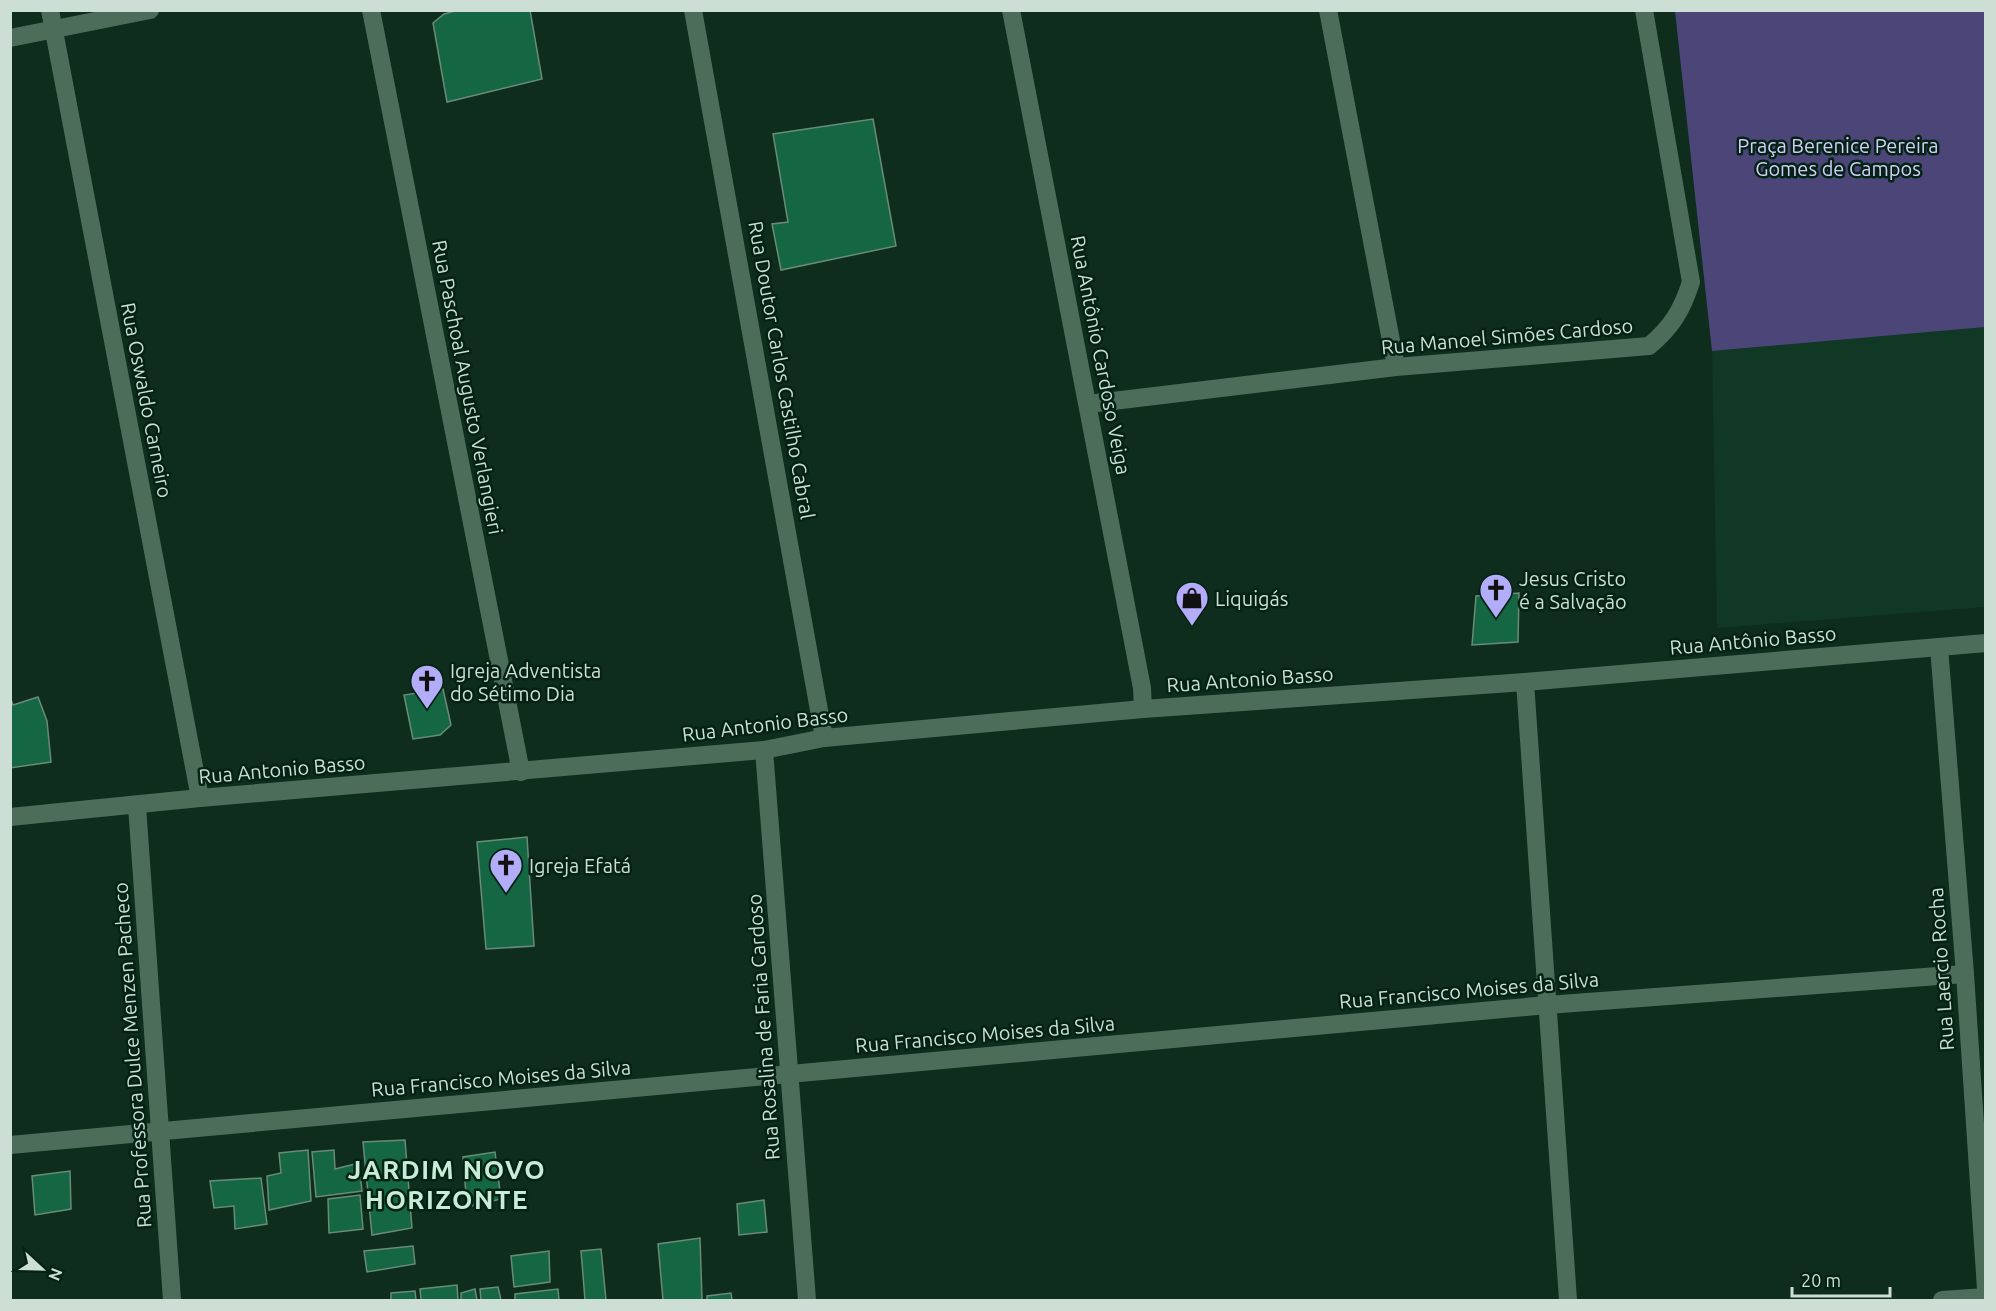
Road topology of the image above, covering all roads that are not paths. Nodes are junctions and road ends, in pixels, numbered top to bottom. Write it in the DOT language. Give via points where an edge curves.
graph roads {
  1 [pos="50,10"];
  2 [pos="150,10"];
  3 [pos="371,10"];
  4 [pos="693,10"];
  5 [pos="1011,10"];
  6 [pos="1328,10"];
  7 [pos="1644,10"];
  8 [pos="53,30"];
  9 [pos="10,38"];
  10 [pos="1396,367"];
  11 [pos="1088,404"];
  12 [pos="1986,643"];
  13 [pos="1939,646"];
  14 [pos="1525,682"];
  15 [pos="1143,709"];
  16 [pos="824,738"];
  17 [pos="764,750"];
  18 [pos="521,772"];
  19 [pos="200,798"];
  20 [pos="137,806"];
  21 [pos="10,818"];
  22 [pos="1965,974"];
  23 [pos="1547,1005"];
  24 [pos="789,1075"];
  25 [pos="160,1132"];
  26 [pos="10,1145"];
  27 [pos="1986,1289"];
  28 [pos="1986,1297"];
  29 [pos="172,1300"];
  30 [pos="807,1300"];
  31 [pos="1568,1300"];
  32 [pos="1942,1300"];
  1 -- 8 [label="street, Rua Oswaldo Carneiro"];
  2 -- 8 [label="street"];
  3 -- 18 [label="street, Rua Paschoal Augusto Verlangieri"];
  4 -- 16 [label="street, Rua Doutor Carlos Castilho Cabral"];
  5 -- 11 [label="street, Rua Antônio Cardoso Veiga"];
  6 -- 10 [label="street"];
  7 -- 10 [label="street, Rua Manoel Simões Cardoso" via="1691,282 1684,306 1670,329 1649,346"];
  8 -- 9 [label="street"];
  8 -- 19 [label="street, Rua Oswaldo Carneiro"];
  10 -- 11 [label="street, Rua Manoel Simões Cardoso"];
  11 -- 15 [label="street, Rua Antônio Cardoso Veiga"];
  12 -- 13 [label="street, Rua Antônio Basso"];
  13 -- 14 [label="street, Rua Antônio Basso"];
  13 -- 22 [label="street, Rua Laercio Rocha"];
  14 -- 15 [label="street, Rua Antonio Basso"];
  14 -- 23 [label="street"];
  15 -- 16 [label="street, Rua Antonio Basso"];
  16 -- 17 [label="street, Rua Antonio Basso"];
  17 -- 18 [label="street, Rua Antonio Basso"];
  17 -- 24 [label="street, Rua Rosalina de Faria Cardoso"];
  18 -- 19 [label="street, Rua Antonio Basso"];
  19 -- 20 [label="street, Rua Antonio Basso"];
  20 -- 21 [label="street, Rua Antonio Basso"];
  20 -- 25 [label="street, Rua Professora Dulce Menzen Pacheco"];
  22 -- 23 [label="street, Rua Francisco Moises da Silva"];
  22 -- 27 [label="street, Rua Laercio Rocha"];
  23 -- 24 [label="street, Rua Francisco Moises da Silva"];
  23 -- 31 [label="street"];
  24 -- 25 [label="street, Rua Francisco Moises da Silva"];
  24 -- 30 [label="street, Rua Rosalina de Faria Cardoso"];
  25 -- 26 [label="street, Rua Francisco Moises da Silva"];
  25 -- 29 [label="street, Rua Professora Dulce Menzen Pacheco"];
  28 -- 32 [label="street"];
}
